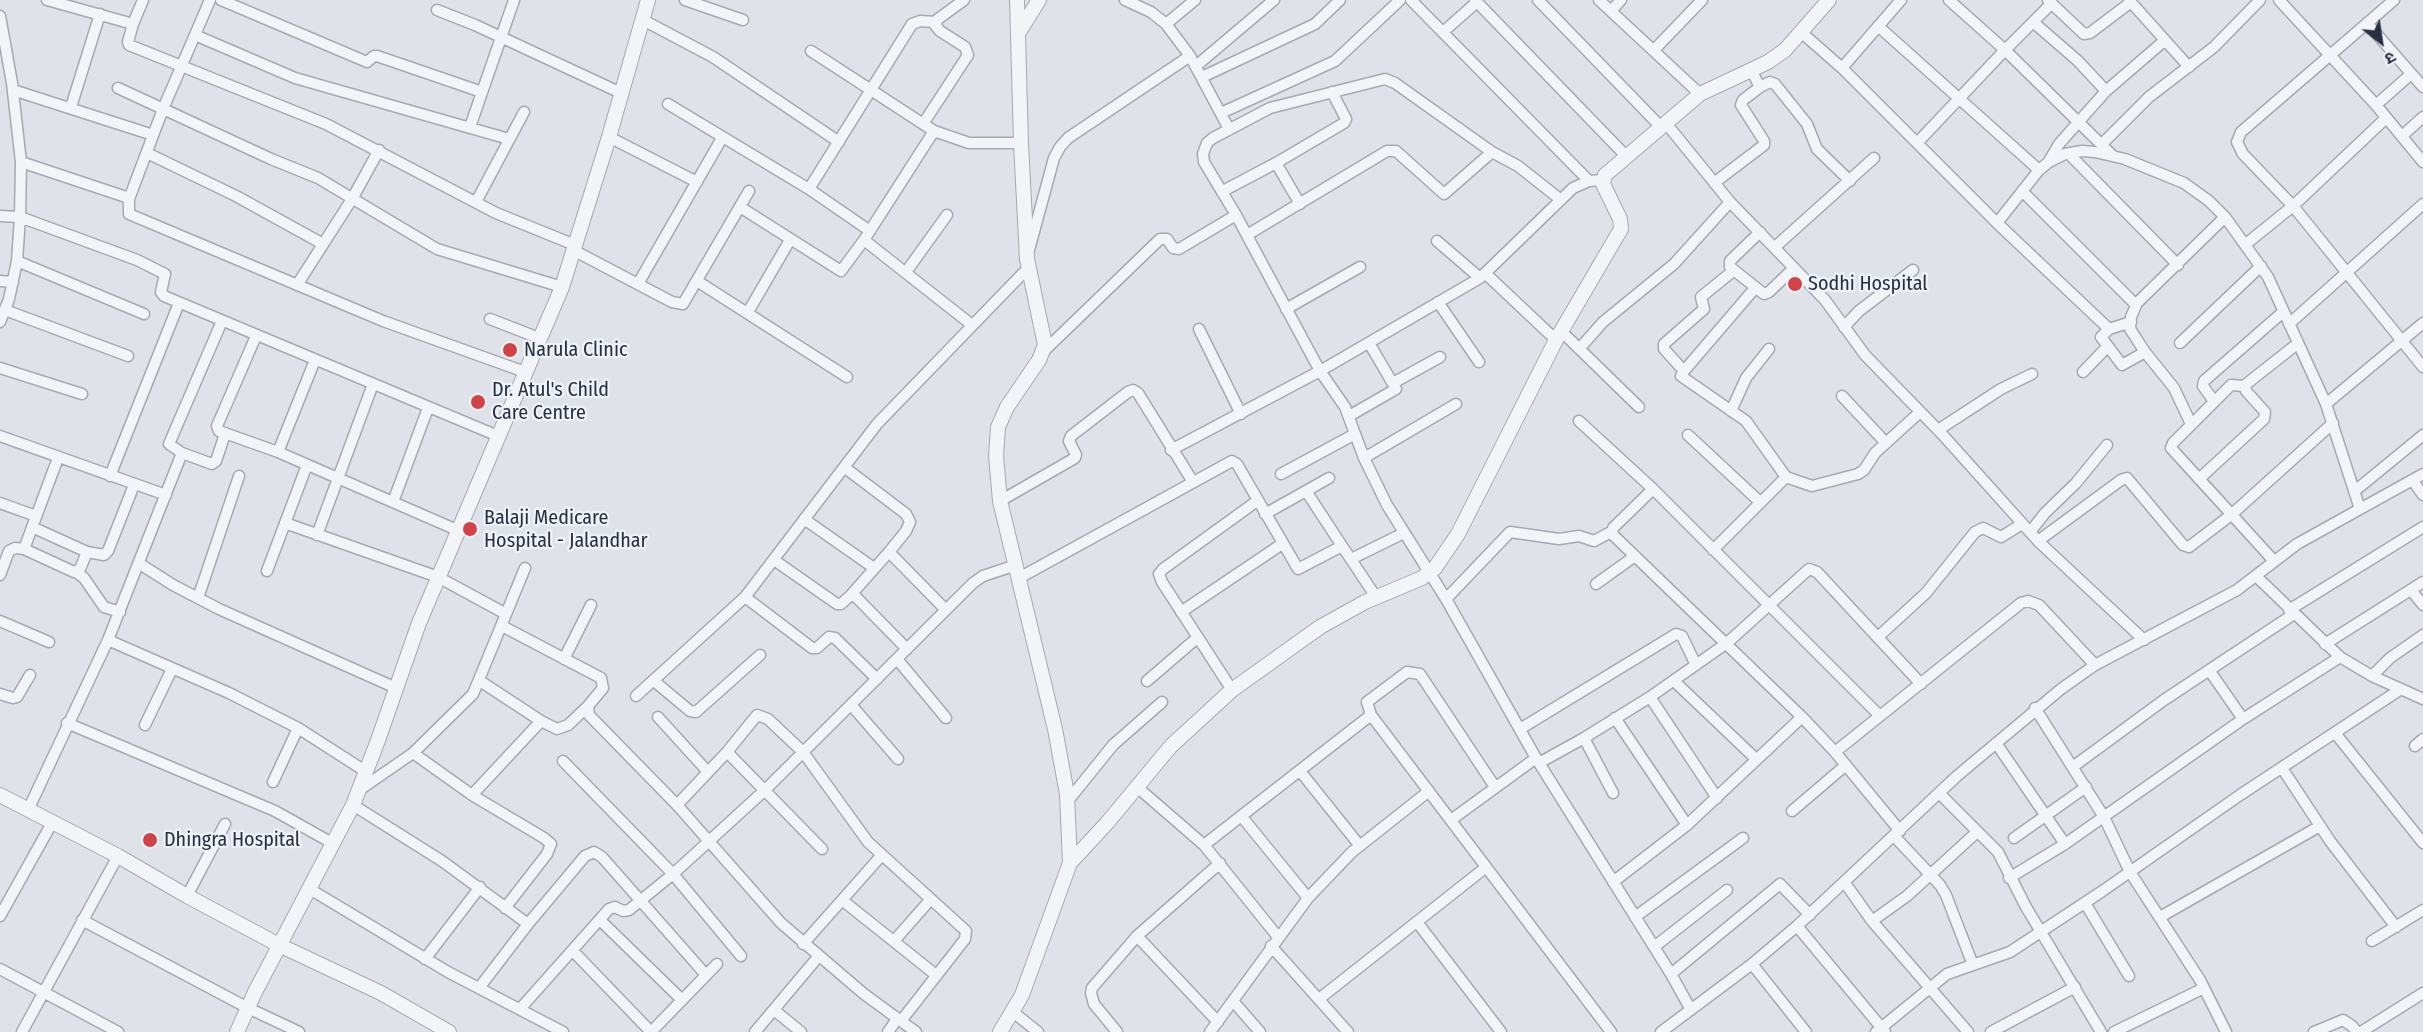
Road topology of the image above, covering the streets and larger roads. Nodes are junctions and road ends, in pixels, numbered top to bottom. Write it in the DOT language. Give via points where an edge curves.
graph roads {
  1 [pos="47,0"];
  2 [pos="143,0"];
  3 [pos="210,0"];
  4 [pos="221,0"];
  5 [pos="514,0"];
  6 [pos="648,0"];
  7 [pos="685,0"];
  8 [pos="964,0"];
  9 [pos="1017,0"];
  10 [pos="1040,0"];
  11 [pos="1125,0"];
  12 [pos="1194,0"];
  13 [pos="1274,0"];
  14 [pos="1340,0"];
  15 [pos="1400,0"];
  16 [pos="1411,0"];
  17 [pos="1538,0"];
  18 [pos="1599,0"];
  19 [pos="1621,0"];
  20 [pos="1686,0"];
  21 [pos="1829,0"];
  22 [pos="1901,0"];
  23 [pos="1949,0"];
  24 [pos="2260,0"];
  25 [pos="2279,0"];
  26 [pos="2394,0"];
  27 [pos="1476,1"];
  28 [pos="2050,2"];
  29 [pos="2135,2"];
  30 [pos="74,3"];
  31 [pos="1143,3"];
  32 [pos="1699,4"];
  33 [pos="437,10"];
  34 [pos="1611,11"];
  35 [pos="100,14"];
  36 [pos="0,16"];
  37 [pos="643,20"];
  38 [pos="742,20"];
  39 [pos="936,22"];
  40 [pos="2033,22"];
  41 [pos="2367,23"];
  42 [pos="133,24"];
  43 [pos="1166,24"];
  44 [pos="1878,26"];
  45 [pos="1443,32"];
  46 [pos="1801,32"];
  47 [pos="1018,33"];
  48 [pos="195,35"];
  49 [pos="502,37"];
  50 [pos="2164,41"];
  51 [pos="1654,50"];
  52 [pos="2005,50"];
  53 [pos="811,51"];
  54 [pos="2330,56"];
  55 [pos="1193,61"];
  56 [pos="182,65"];
  57 [pos="2189,67"];
  58 [pos="1842,68"];
  59 [pos="1751,70"];
  60 [pos="2411,74"];
  61 [pos="1202,77"];
  62 [pos="0,83"];
  63 [pos="13,86"];
  64 [pos="1760,87"];
  65 [pos="2423,87"];
  66 [pos="118,88"];
  67 [pos="872,90"];
  68 [pos="2106,91"];
  69 [pos="482,92"];
  70 [pos="1332,92"];
  71 [pos="621,93"];
  72 [pos="1700,94"];
  73 [pos="1960,100"];
  74 [pos="669,104"];
  75 [pos="2376,105"];
  76 [pos="71,107"];
  77 [pos="163,109"];
  78 [pos="524,112"];
  79 [pos="1221,112"];
  80 [pos="2423,117"];
  81 [pos="2386,118"];
  82 [pos="2079,120"];
  83 [pos="923,124"];
  84 [pos="1663,124"];
  85 [pos="470,127"];
  86 [pos="1229,129"];
  87 [pos="934,131"];
  88 [pos="153,135"];
  89 [pos="2402,136"];
  90 [pos="609,137"];
  91 [pos="722,138"];
  92 [pos="509,139"];
  93 [pos="839,142"];
  94 [pos="1021,143"];
  95 [pos="1917,143"];
  96 [pos="2102,144"];
  97 [pos="379,150"];
  98 [pos="1492,152"];
  99 [pos="147,153"];
  100 [pos="2069,154"];
  101 [pos="2112,155"];
  102 [pos="1626,156"];
  103 [pos="1874,158"];
  104 [pos="21,162"];
  105 [pos="2049,162"];
  106 [pos="2423,162"];
  107 [pos="1276,163"];
  108 [pos="2039,170"];
  109 [pos="1596,181"];
  110 [pos="1850,181"];
  111 [pos="697,182"];
  112 [pos="1714,183"];
  113 [pos="809,189"];
  114 [pos="749,191"];
  115 [pos="1223,191"];
  116 [pos="2022,191"];
  117 [pos="129,199"];
  118 [pos="352,199"];
  119 [pos="1561,200"];
  120 [pos="476,202"];
  121 [pos="1730,202"];
  122 [pos="1300,204"];
  123 [pos="2423,204"];
  124 [pos="2293,206"];
  125 [pos="740,207"];
  126 [pos="947,215"];
  127 [pos="1236,215"];
  128 [pos="0,216"];
  129 [pos="20,217"];
  130 [pos="2225,217"];
  131 [pos="1997,223"];
  132 [pos="1760,232"];
  133 [pos="867,236"];
  134 [pos="1247,236"];
  135 [pos="790,240"];
  136 [pos="1437,240"];
  137 [pos="323,244"];
  138 [pos="2246,244"];
  139 [pos="574,247"];
  140 [pos="1775,247"];
  141 [pos="17,261"];
  142 [pos="1027,264"];
  143 [pos="2178,265"];
  144 [pos="1360,267"];
  145 [pos="2261,267"];
  146 [pos="1794,268"];
  147 [pos="1913,270"];
  148 [pos="1733,271"];
  149 [pos="906,272"];
  150 [pos="2348,273"];
  151 [pos="1483,276"];
  152 [pos="0,280"];
  153 [pos="697,281"];
  154 [pos="13,282"];
  155 [pos="639,282"];
  156 [pos="297,285"];
  157 [pos="562,287"];
  158 [pos="1755,288"];
  159 [pos="1438,302"];
  160 [pos="179,303"];
  161 [pos="2137,303"];
  162 [pos="1286,309"];
  163 [pos="5,310"];
  164 [pos="748,312"];
  165 [pos="2283,312"];
  166 [pos="144,314"];
  167 [pos="490,319"];
  168 [pos="222,321"];
  169 [pos="0,322"];
  170 [pos="2131,322"];
  171 [pos="2423,323"];
  172 [pos="2289,324"];
  173 [pos="972,325"];
  174 [pos="1844,327"];
  175 [pos="1199,329"];
  176 [pos="2109,329"];
  177 [pos="1559,335"];
  178 [pos="256,336"];
  179 [pos="539,338"];
  180 [pos="2402,342"];
  181 [pos="1369,343"];
  182 [pos="2180,343"];
  183 [pos="2297,344"];
  184 [pos="2108,346"];
  185 [pos="1579,349"];
  186 [pos="1769,349"];
  187 [pos="1043,352"];
  188 [pos="2145,352"];
  189 [pos="128,356"];
  190 [pos="1440,357"];
  191 [pos="315,360"];
  192 [pos="1479,362"];
  193 [pos="2423,367"];
  194 [pos="0,368"];
  195 [pos="1320,371"];
  196 [pos="1684,371"];
  197 [pos="525,372"];
  198 [pos="2083,372"];
  199 [pos="2032,374"];
  200 [pos="847,377"];
  201 [pos="1393,383"];
  202 [pos="373,384"];
  203 [pos="2244,386"];
  204 [pos="82,394"];
  205 [pos="1842,396"];
  206 [pos="2213,400"];
  207 [pos="1456,404"];
  208 [pos="2326,404"];
  209 [pos="1639,407"];
  210 [pos="428,408"];
  211 [pos="1731,411"];
  212 [pos="1920,412"];
  213 [pos="1241,414"];
  214 [pos="1349,416"];
  215 [pos="1579,421"];
  216 [pos="2333,423"];
  217 [pos="2191,424"];
  218 [pos="1938,430"];
  219 [pos="225,434"];
  220 [pos="1355,434"];
  221 [pos="1688,435"];
  222 [pos="2423,435"];
  223 [pos="0,436"];
  224 [pos="498,436"];
  225 [pos="1886,443"];
  226 [pos="2107,446"];
  227 [pos="1172,450"];
  228 [pos="278,452"];
  229 [pos="182,453"];
  230 [pos="58,458"];
  231 [pos="1365,458"];
  232 [pos="307,465"];
  233 [pos="844,467"];
  234 [pos="1281,474"];
  235 [pos="2423,474"];
  236 [pos="110,476"];
  237 [pos="239,476"];
  238 [pos="1786,477"];
  239 [pos="337,478"];
  240 [pos="1329,478"];
  241 [pos="2199,479"];
  242 [pos="2413,481"];
  243 [pos="1192,482"];
  244 [pos="134,485"];
  245 [pos="1653,489"];
  246 [pos="2356,490"];
  247 [pos="1306,491"];
  248 [pos="166,495"];
  249 [pos="2423,495"];
  250 [pos="1000,501"];
  251 [pos="1257,501"];
  252 [pos="0,502"];
  253 [pos="393,502"];
  254 [pos="1760,502"];
  255 [pos="2360,509"];
  256 [pos="1265,514"];
  257 [pos="2231,515"];
  258 [pos="804,519"];
  259 [pos="34,521"];
  260 [pos="285,523"];
  261 [pos="2423,527"];
  262 [pos="2026,528"];
  263 [pos="457,530"];
  264 [pos="1611,532"];
  265 [pos="1404,533"];
  266 [pos="317,535"];
  267 [pos="2038,541"];
  268 [pos="1282,544"];
  269 [pos="1341,546"];
  270 [pos="24,549"];
  271 [pos="1713,550"];
  272 [pos="87,552"];
  273 [pos="889,552"];
  274 [pos="1635,556"];
  275 [pos="1351,559"];
  276 [pos="774,560"];
  277 [pos="2274,561"];
  278 [pos="140,564"];
  279 [pos="525,568"];
  280 [pos="874,568"];
  281 [pos="267,571"];
  282 [pos="1017,571"];
  283 [pos="76,572"];
  284 [pos="1429,572"];
  285 [pos="0,575"];
  286 [pos="438,577"];
  287 [pos="2257,577"];
  288 [pos="2423,582"];
  289 [pos="1596,584"];
  290 [pos="2411,590"];
  291 [pos="850,596"];
  292 [pos="745,597"];
  293 [pos="1376,597"];
  294 [pos="198,598"];
  295 [pos="1446,599"];
  296 [pos="591,605"];
  297 [pos="2423,605"];
  298 [pos="1769,606"];
  299 [pos="945,609"];
  300 [pos="120,612"];
  301 [pos="1181,612"];
  302 [pos="2291,612"];
  303 [pos="506,614"];
  304 [pos="0,621"];
  305 [pos="502,626"];
  306 [pos="2423,635"];
  307 [pos="1878,637"];
  308 [pos="1197,638"];
  309 [pos="108,640"];
  310 [pos="2144,640"];
  311 [pos="49,642"];
  312 [pos="1727,643"];
  313 [pos="2325,644"];
  314 [pos="907,649"];
  315 [pos="760,655"];
  316 [pos="2340,657"];
  317 [pos="564,659"];
  318 [pos="897,659"];
  319 [pos="1696,665"];
  320 [pos="2096,665"];
  321 [pos="171,669"];
  322 [pos="2209,670"];
  323 [pos="30,675"];
  324 [pos="2372,676"];
  325 [pos="877,679"];
  326 [pos="480,681"];
  327 [pos="654,681"];
  328 [pos="1147,681"];
  329 [pos="1674,681"];
  330 [pos="1922,684"];
  331 [pos="396,688"];
  332 [pos="2401,689"];
  333 [pos="1232,690"];
  334 [pos="0,694"];
  335 [pos="636,696"];
  336 [pos="1650,697"];
  337 [pos="2423,699"];
  338 [pos="1162,702"];
  339 [pos="588,706"];
  340 [pos="852,706"];
  341 [pos="2035,708"];
  342 [pos="1371,715"];
  343 [pos="1880,716"];
  344 [pos="658,717"];
  345 [pos="1802,717"];
  346 [pos="946,718"];
  347 [pos="1615,718"];
  348 [pos="2243,719"];
  349 [pos="541,722"];
  350 [pos="67,723"];
  351 [pos="145,725"];
  352 [pos="298,728"];
  353 [pos="1520,729"];
  354 [pos="2335,733"];
  355 [pos="1584,738"];
  356 [pos="1996,743"];
  357 [pos="728,752"];
  358 [pos="803,752"];
  359 [pos="1835,752"];
  360 [pos="412,753"];
  361 [pos="898,759"];
  362 [pos="1756,759"];
  363 [pos="563,761"];
  364 [pos="1537,761"];
  365 [pos="1846,765"];
  366 [pos="2074,766"];
  367 [pos="2282,768"];
  368 [pos="365,771"];
  369 [pos="1300,771"];
  370 [pos="708,772"];
  371 [pos="273,782"];
  372 [pos="1137,787"];
  373 [pos="1495,787"];
  374 [pos="2086,787"];
  375 [pos="765,790"];
  376 [pos="1429,791"];
  377 [pos="1613,793"];
  378 [pos="1939,794"];
  379 [pos="0,795"];
  380 [pos="472,795"];
  381 [pos="1717,798"];
  382 [pos="355,799"];
  383 [pos="1067,802"];
  384 [pos="677,805"];
  385 [pos="28,810"];
  386 [pos="1792,811"];
  387 [pos="1242,817"];
  388 [pos="2045,817"];
  389 [pos="2104,817"];
  390 [pos="1451,820"];
  391 [pos="52,823"];
  392 [pos="225,824"];
  393 [pos="1687,825"];
  394 [pos="2320,826"];
  395 [pos="1977,832"];
  396 [pos="1897,834"];
  397 [pos="1743,838"];
  398 [pos="2014,838"];
  399 [pos="709,842"];
  400 [pos="332,843"];
  401 [pos="2065,843"];
  402 [pos="2423,843"];
  403 [pos="1204,845"];
  404 [pos="1360,846"];
  405 [pos="822,849"];
  406 [pos="118,856"];
  407 [pos="881,856"];
  408 [pos="1070,863"];
  409 [pos="1220,863"];
  410 [pos="1485,868"];
  411 [pos="2130,872"];
  412 [pos="673,874"];
  413 [pos="1930,875"];
  414 [pos="2009,878"];
  415 [pos="1613,882"];
  416 [pos="1845,883"];
  417 [pos="480,887"];
  418 [pos="308,888"];
  419 [pos="1727,891"];
  420 [pos="187,896"];
  421 [pos="1308,898"];
  422 [pos="641,900"];
  423 [pos="842,900"];
  424 [pos="930,900"];
  425 [pos="2085,903"];
  426 [pos="505,908"];
  427 [pos="2423,910"];
  428 [pos="1810,915"];
  429 [pos="0,916"];
  430 [pos="2160,917"];
  431 [pos="1635,918"];
  432 [pos="82,920"];
  433 [pos="600,920"];
  434 [pos="1417,921"];
  435 [pos="1872,921"];
  436 [pos="528,924"];
  437 [pos="1797,926"];
  438 [pos="2396,927"];
  439 [pos="2042,931"];
  440 [pos="1137,936"];
  441 [pos="894,941"];
  442 [pos="2372,941"];
  443 [pos="1275,942"];
  444 [pos="803,944"];
  445 [pos="279,945"];
  446 [pos="1654,947"];
  447 [pos="573,951"];
  448 [pos="741,956"];
  449 [pos="818,957"];
  450 [pos="425,958"];
  451 [pos="717,964"];
  452 [pos="1752,964"];
  453 [pos="1973,965"];
  454 [pos="0,969"];
  455 [pos="1671,974"];
  456 [pos="706,975"];
  457 [pos="936,975"];
  458 [pos="2129,975"];
  459 [pos="1928,987"];
  460 [pos="2075,987"];
  461 [pos="479,988"];
  462 [pos="2204,988"];
  463 [pos="43,992"];
  464 [pos="2423,993"];
  465 [pos="681,999"];
  466 [pos="1319,999"];
  467 [pos="1233,1001"];
  468 [pos="248,1008"];
  469 [pos="520,1010"];
  470 [pos="774,1010"];
  471 [pos="1691,1011"];
  472 [pos="1013,1012"];
  473 [pos="899,1020"];
  474 [pos="1218,1022"];
  475 [pos="1881,1030"];
  476 [pos="22,1032"];
  477 [pos="118,1032"];
  478 [pos="237,1032"];
  479 [pos="299,1032"];
  480 [pos="449,1032"];
  481 [pos="563,1032"];
  482 [pos="651,1032"];
  483 [pos="755,1032"];
  484 [pos="801,1032"];
  485 [pos="888,1032"];
  486 [pos="916,1032"];
  487 [pos="1000,1032"];
  488 [pos="1038,1032"];
  489 [pos="1118,1032"];
  490 [pos="1210,1032"];
  491 [pos="1260,1032"];
  492 [pos="1348,1032"];
  493 [pos="1501,1032"];
  494 [pos="1611,1032"];
  495 [pos="1661,1032"];
  496 [pos="1806,1032"];
  497 [pos="1968,1032"];
  498 [pos="1991,1032"];
  499 [pos="2101,1032"];
  500 [pos="2114,1032"];
  501 [pos="2226,1032"];
  502 [pos="2314,1032"];
  503 [pos="2356,1032"];
  504 [pos="2361,1032"];
  1 -- 30 [label="street"];
  2 -- 42 [label="street"];
  3 -- 48 [label="street"];
  4 -- 69 [label="street" via="367,63 377,56"];
  5 -- 49 [label="street"];
  6 -- 37 [label="street"];
  7 -- 38 [label="street"];
  8 -- 39 [label="street"];
  9 -- 47 [label="street"];
  10 -- 47 [label="street"];
  11 -- 31 [label="street"];
  12 -- 43 [label="street"];
  13 -- 55 [label="street"];
  14 -- 61 [label="street" via="1315,24"];
  15 -- 79 [label="street" via="1335,61"];
  16 -- 45 [label="street"];
  17 -- 84 [label="street"];
  18 -- 34 [label="street"];
  19 -- 34 [label="street"];
  20 -- 32 [label="street"];
  21 -- 46 [label="street"];
  22 -- 44 [label="street"];
  23 -- 52 [label="street"];
  24 -- 57 [label="street"];
  25 -- 54 [label="street"];
  26 -- 41 [label="street"];
  27 -- 45 [label="street"];
  27 -- 102 [label="street"];
  28 -- 29 [label="street" via="2084,34"];
  28 -- 40 [label="street"];
  29 -- 50 [label="street"];
  30 -- 35 [label="street"];
  31 -- 43 [label="street"];
  32 -- 51 [label="street"];
  33 -- 49 [label="street"];
  34 -- 51 [label="street"];
  35 -- 42 [label="street"];
  35 -- 76 [label="street"];
  36 -- 63 [label="street"];
  37 -- 71 [label="street"];
  37 -- 93 [label="street" via="714,57"];
  39 -- 67 [label="street" via="912,24"];
  39 -- 83 [label="street" via="937,28 965,47 968,55"];
  40 -- 52 [label="street"];
  40 -- 68 [label="street"];
  41 -- 54 [label="street"];
  41 -- 60 [label="street"];
  42 -- 56 [label="street" via="129,45"];
  43 -- 55 [label="street"];
  44 -- 58 [label="street"];
  44 -- 73 [label="street"];
  45 -- 109 [label="street"];
  46 -- 58 [label="street"];
  46 -- 59 [label="street" via="1785,50"];
  47 -- 94 [label="street"];
  48 -- 56 [label="street"];
  48 -- 85 [label="street" via="295,78"];
  49 -- 69 [label="street"];
  49 -- 71 [label="street"];
  50 -- 57 [label="street"];
  50 -- 68 [label="street"];
  51 -- 72 [label="street"];
  52 -- 73 [label="street"];
  52 -- 82 [label="street"];
  53 -- 67 [label="street"];
  54 -- 75 [label="street"];
  54 -- 124 [label="street" via="2238,137 2238,148"];
  55 -- 61 [label="street"];
  55 -- 142 [label="street" via="1068,138 1060,147"];
  56 -- 77 [label="street"];
  56 -- 97 [label="street"];
  57 -- 96 [label="street" via="2149,97"];
  58 -- 95 [label="street"];
  59 -- 64 [label="street"];
  59 -- 72 [label="street"];
  60 -- 65 [label="street"];
  60 -- 75 [label="street"];
  61 -- 79 [label="street"];
  62 -- 63 [label="street"];
  63 -- 76 [label="street"];
  63 -- 104 [label="street"];
  64 -- 110 [label="street" via="1775,84 1806,124 1817,149"];
  64 -- 112 [label="street" via="1741,105 1764,145"];
  66 -- 77 [label="street"];
  67 -- 83 [label="street"];
  67 -- 93 [label="street"];
  68 -- 82 [label="street"];
  69 -- 85 [label="street"];
  70 -- 86 [label="street" via="1270,108"];
  70 -- 98 [label="street" via="1390,80"];
  70 -- 107 [label="street" via="1346,119 1344,123"];
  71 -- 90 [label="street"];
  72 -- 84 [label="street"];
  73 -- 95 [label="street"];
  73 -- 108 [label="street"];
  74 -- 91 [label="street"];
  75 -- 81 [label="street"];
  76 -- 88 [label="street"];
  77 -- 88 [label="street"];
  77 -- 118 [label="street" via="318,178"];
  78 -- 92 [label="street"];
  79 -- 86 [label="street"];
  80 -- 89 [label="street"];
  81 -- 89 [label="street"];
  81 -- 124 [label="street"];
  82 -- 96 [label="street"];
  82 -- 105 [label="street"];
  83 -- 87 [label="street"];
  84 -- 102 [label="street"];
  84 -- 112 [label="street"];
  85 -- 92 [label="street"];
  86 -- 115 [label="street" via="1207,142 1203,154"];
  87 -- 94 [label="street" via="969,143"];
  87 -- 133 [label="street"];
  88 -- 99 [label="street"];
  89 -- 106 [label="street"];
  90 -- 111 [label="street"];
  90 -- 139 [label="street"];
  91 -- 111 [label="street"];
  91 -- 113 [label="street"];
  92 -- 120 [label="street"];
  93 -- 113 [label="street"];
  94 -- 142 [label="street"];
  95 -- 131 [label="street"];
  96 -- 101 [label="street"];
  97 -- 118 [label="street"];
  97 -- 120 [label="street"];
  98 -- 119 [label="street" via="1518,166"];
  98 -- 122 [label="street" via="1444,194 1396,151 1387,151"];
  99 -- 117 [label="street"];
  99 -- 137 [label="street"];
  100 -- 101 [label="street"];
  100 -- 105 [label="street"];
  100 -- 143 [label="street"];
  101 -- 130 [label="street" via="2184,183"];
  102 -- 109 [label="street"];
  103 -- 110 [label="street"];
  104 -- 117 [label="street"];
  104 -- 129 [label="street"];
  105 -- 108 [label="street"];
  107 -- 115 [label="street"];
  107 -- 122 [label="street"];
  108 -- 116 [label="street"];
  109 -- 119 [label="street" via="1573,188"];
  109 -- 177 [label="street" via="1605,190 1621,229"];
  110 -- 140 [label="street"];
  111 -- 155 [label="street"];
  112 -- 121 [label="street"];
  113 -- 133 [label="street"];
  114 -- 125 [label="street"];
  115 -- 127 [label="street"];
  116 -- 131 [label="street"];
  116 -- 161 [label="street"];
  117 -- 156 [label="street" via="129,214"];
  118 -- 137 [label="street"];
  118 -- 157 [label="street" via="437,249"];
  119 -- 151 [label="street"];
  120 -- 139 [label="street"];
  121 -- 132 [label="street"];
  121 -- 185 [label="street" via="1674,264 1603,322"];
  122 -- 134 [label="street"];
  123 -- 150 [label="street"];
  124 -- 138 [label="street"];
  124 -- 150 [label="street"];
  125 -- 135 [label="street"];
  125 -- 153 [label="street"];
  126 -- 149 [label="street"];
  127 -- 134 [label="street"];
  127 -- 187 [label="street" via="1179,249 1173,248 1167,239 1160,239"];
  128 -- 129 [label="street"];
  129 -- 141 [label="street"];
  129 -- 160 [label="street" via="162,271 166,277 162,294"];
  130 -- 138 [label="street"];
  130 -- 143 [label="street"];
  131 -- 176 [label="street"];
  132 -- 140 [label="street"];
  132 -- 148 [label="street" via="1730,261"];
  133 -- 135 [label="street" via="841,271"];
  133 -- 149 [label="street"];
  134 -- 162 [label="street"];
  135 -- 164 [label="street"];
  136 -- 151 [label="street"];
  137 -- 156 [label="street"];
  138 -- 145 [label="street"];
  139 -- 155 [label="street"];
  139 -- 157 [label="street"];
  140 -- 146 [label="street"];
  141 -- 154 [label="street"];
  141 -- 166 [label="street"];
  142 -- 173 [label="street"];
  142 -- 187 [label="street" via="1043,328"];
  143 -- 161 [label="street"];
  144 -- 162 [label="street"];
  145 -- 165 [label="street"];
  145 -- 182 [label="street"];
  146 -- 158 [label="street" via="1769,292 1764,294"];
  146 -- 174 [label="street"];
  147 -- 174 [label="street"];
  148 -- 158 [label="street"];
  148 -- 196 [label="street" via="1701,297 1704,309 1664,344"];
  149 -- 173 [label="street"];
  150 -- 172 [label="street"];
  150 -- 180 [label="street"];
  151 -- 159 [label="street"];
  151 -- 177 [label="street"];
  152 -- 154 [label="street"];
  153 -- 155 [label="street" via="680,305"];
  153 -- 164 [label="street"];
  154 -- 163 [label="street"];
  156 -- 197 [label="street" via="427,338"];
  157 -- 179 [label="street"];
  158 -- 196 [label="street"];
  159 -- 181 [label="street"];
  159 -- 192 [label="street"];
  160 -- 168 [label="street"];
  160 -- 236 [label="street"];
  161 -- 170 [label="street"];
  162 -- 195 [label="street"];
  163 -- 169 [label="street"];
  163 -- 189 [label="street"];
  164 -- 200 [label="street"];
  165 -- 172 [label="street"];
  165 -- 206 [label="street" via="2204,381 2203,386"];
  167 -- 179 [label="street"];
  168 -- 178 [label="street"];
  168 -- 229 [label="street" via="169,442"];
  170 -- 176 [label="street"];
  170 -- 188 [label="street" via="2130,329"];
  171 -- 180 [label="street"];
  172 -- 183 [label="street"];
  173 -- 233 [label="street" via="877,424"];
  174 -- 212 [label="street" via="1864,355"];
  175 -- 213 [label="street"];
  176 -- 184 [label="street" via="2101,337"];
  177 -- 185 [label="street"];
  177 -- 284 [label="street" via="1458,534"];
  178 -- 191 [label="street"];
  178 -- 219 [label="street" via="217,426"];
  179 -- 197 [label="street"];
  180 -- 193 [label="street"];
  180 -- 208 [label="street"];
  181 -- 195 [label="street"];
  181 -- 201 [label="street"];
  183 -- 203 [label="street"];
  183 -- 208 [label="street"];
  184 -- 188 [label="street" via="2122,365"];
  184 -- 198 [label="street"];
  185 -- 209 [label="street"];
  186 -- 211 [label="street" via="1746,378"];
  187 -- 250 [label="street" via="998,427"];
  188 -- 217 [label="street" via="2174,388"];
  190 -- 201 [label="street"];
  191 -- 202 [label="street"];
  191 -- 228 [label="street"];
  194 -- 204 [label="street"];
  195 -- 213 [label="street"];
  195 -- 214 [label="street"];
  196 -- 211 [label="street" via="1684,380"];
  197 -- 224 [label="street"];
  199 -- 218 [label="street"];
  201 -- 214 [label="street" via="1394,392"];
  202 -- 210 [label="street"];
  202 -- 239 [label="street"];
  203 -- 206 [label="street" via="2231,385"];
  203 -- 241 [label="street" via="2265,412 2264,419"];
  205 -- 225 [label="street"];
  206 -- 217 [label="street"];
  207 -- 231 [label="street"];
  208 -- 216 [label="street"];
  210 -- 224 [label="street"];
  210 -- 253 [label="street"];
  211 -- 238 [label="street" via="1748,422"];
  212 -- 218 [label="street"];
  212 -- 225 [label="street"];
  213 -- 227 [label="street"];
  214 -- 220 [label="street"];
  215 -- 245 [label="street"];
  216 -- 246 [label="street"];
  216 -- 257 [label="street"];
  217 -- 241 [label="street" via="2171,448"];
  218 -- 262 [label="street"];
  219 -- 228 [label="street"];
  219 -- 229 [label="street" via="214,464"];
  220 -- 231 [label="street"];
  220 -- 234 [label="street"];
  221 -- 254 [label="street"];
  222 -- 246 [label="street"];
  223 -- 230 [label="street"];
  224 -- 263 [label="street"];
  225 -- 238 [label="street" via="1855,476 1812,486"];
  226 -- 262 [label="street" via="2076,483"];
  227 -- 243 [label="street"];
  227 -- 250 [label="street" via="1133,390 1071,436 1075,458"];
  228 -- 232 [label="street"];
  229 -- 248 [label="street"];
  230 -- 236 [label="street"];
  230 -- 259 [label="street"];
  231 -- 265 [label="street"];
  232 -- 239 [label="street"];
  232 -- 260 [label="street"];
  233 -- 258 [label="street"];
  233 -- 273 [label="street" via="909,518 910,526"];
  235 -- 242 [label="street"];
  236 -- 244 [label="street"];
  237 -- 294 [label="street"];
  238 -- 254 [label="street"];
  239 -- 253 [label="street"];
  239 -- 266 [label="street"];
  240 -- 247 [label="street"];
  241 -- 257 [label="street"];
  242 -- 249 [label="street"];
  242 -- 255 [label="street"];
  243 -- 251 [label="street" via="1230,461 1235,462"];
  243 -- 282 [label="street"];
  244 -- 248 [label="street"];
  244 -- 272 [label="street" via="108,551 100,556"];
  245 -- 264 [label="street"];
  245 -- 271 [label="street"];
  246 -- 255 [label="street"];
  247 -- 256 [label="street"];
  247 -- 269 [label="street"];
  248 -- 278 [label="street"];
  250 -- 282 [label="street"];
  251 -- 256 [label="street"];
  251 -- 301 [label="street" via="1160,572"];
  252 -- 259 [label="street"];
  253 -- 263 [label="street"];
  254 -- 271 [label="street"];
  255 -- 277 [label="street"];
  256 -- 268 [label="street"];
  257 -- 267 [label="street" via="2193,546 2186,547 2124,478"];
  257 -- 277 [label="street"];
  258 -- 276 [label="street"];
  258 -- 280 [label="street"];
  259 -- 270 [label="street"];
  259 -- 272 [label="street"];
  260 -- 266 [label="street"];
  260 -- 281 [label="street"];
  261 -- 302 [label="street"];
  262 -- 267 [label="street"];
  262 -- 307 [label="street" via="2001,537 1983,528 1975,532 1926,593"];
  263 -- 286 [label="street"];
  264 -- 274 [label="street"];
  264 -- 295 [label="street" via="1594,541 1579,536 1559,539 1510,532"];
  265 -- 275 [label="street"];
  265 -- 284 [label="street"];
  266 -- 286 [label="street"];
  267 -- 310 [label="street"];
  268 -- 269 [label="street" via="1299,569"];
  268 -- 301 [label="street"];
  269 -- 275 [label="street"];
  270 -- 283 [label="street"];
  270 -- 285 [label="street" via="9,551"];
  271 -- 298 [label="street"];
  272 -- 283 [label="street"];
  273 -- 280 [label="street"];
  273 -- 299 [label="street"];
  274 -- 289 [label="street"];
  274 -- 312 [label="street"];
  275 -- 293 [label="street"];
  276 -- 291 [label="street" via="837,604"];
  276 -- 292 [label="street"];
  277 -- 287 [label="street"];
  278 -- 294 [label="street"];
  278 -- 300 [label="street"];
  279 -- 303 [label="street"];
  280 -- 291 [label="street"];
  282 -- 299 [label="street" via="983,576"];
  282 -- 383 [label="street" via="1055,729"];
  283 -- 300 [label="street" via="104,607"];
  284 -- 293 [label="street"];
  284 -- 295 [label="street"];
  286 -- 303 [label="street"];
  286 -- 331 [label="street"];
  287 -- 302 [label="street"];
  287 -- 310 [label="street"];
  288 -- 290 [label="street"];
  290 -- 297 [label="street"];
  290 -- 313 [label="street"];
  291 -- 314 [label="street" via="855,596"];
  292 -- 325 [label="street" via="812,648 829,637 835,638"];
  292 -- 327 [label="street"];
  293 -- 333 [label="street" via="1320,627"];
  294 -- 331 [label="street"];
  295 -- 353 [label="street"];
  296 -- 317 [label="street"];
  298 -- 307 [label="street" via="1813,569"];
  298 -- 312 [label="street"];
  298 -- 343 [label="street"];
  299 -- 314 [label="street"];
  300 -- 309 [label="street"];
  301 -- 308 [label="street"];
  302 -- 313 [label="street"];
  302 -- 322 [label="street"];
  303 -- 305 [label="street"];
  304 -- 311 [label="street"];
  305 -- 317 [label="street"];
  305 -- 326 [label="street"];
  306 -- 324 [label="street"];
  307 -- 330 [label="street"];
  308 -- 328 [label="street"];
  308 -- 333 [label="street"];
  309 -- 321 [label="street"];
  309 -- 350 [label="street"];
  310 -- 320 [label="street"];
  312 -- 319 [label="street"];
  312 -- 345 [label="street"];
  313 -- 316 [label="street"];
  314 -- 318 [label="street"];
  315 -- 327 [label="street" via="696,712"];
  316 -- 324 [label="street"];
  316 -- 348 [label="street"];
  317 -- 339 [label="street" via="603,681 603,688"];
  318 -- 325 [label="street"];
  318 -- 346 [label="street"];
  319 -- 329 [label="street"];
  319 -- 353 [label="street" via="1682,636 1676,634"];
  320 -- 330 [label="street" via="2039,605 2028,600"];
  320 -- 341 [label="street"];
  321 -- 351 [label="street"];
  321 -- 352 [label="street"];
  322 -- 348 [label="street"];
  322 -- 366 [label="street"];
  323 -- 334 [label="street" via="17,697"];
  324 -- 332 [label="street"];
  325 -- 340 [label="street"];
  326 -- 349 [label="street"];
  326 -- 360 [label="street" via="465,704"];
  327 -- 335 [label="street"];
  329 -- 336 [label="street"];
  329 -- 362 [label="street"];
  330 -- 343 [label="street"];
  331 -- 368 [label="street"];
  332 -- 337 [label="street"];
  332 -- 354 [label="street"];
  333 -- 372 [label="street" via="1171,746"];
  336 -- 347 [label="street"];
  336 -- 381 [label="street"];
  338 -- 383 [label="street" via="1113,745"];
  339 -- 349 [label="street" via="560,729"];
  339 -- 384 [label="street" via="589,715"];
  340 -- 358 [label="street"];
  340 -- 361 [label="street"];
  341 -- 356 [label="street"];
  341 -- 366 [label="street"];
  342 -- 369 [label="street"];
  342 -- 373 [label="street" via="1366,705 1370,700 1407,672 1420,674"];
  342 -- 376 [label="street"];
  343 -- 359 [label="street"];
  344 -- 370 [label="street"];
  345 -- 359 [label="street"];
  345 -- 362 [label="street"];
  347 -- 355 [label="street"];
  347 -- 393 [label="street"];
  348 -- 389 [label="street"];
  349 -- 380 [label="street"];
  350 -- 385 [label="street"];
  350 -- 400 [label="street" via="275,811"];
  352 -- 368 [label="street"];
  352 -- 371 [label="street"];
  353 -- 364 [label="street"];
  354 -- 367 [label="street"];
  354 -- 402 [label="street"];
  355 -- 364 [label="street"];
  355 -- 377 [label="street"];
  356 -- 378 [label="street"];
  356 -- 388 [label="street"];
  357 -- 358 [label="street" via="759,715"];
  357 -- 370 [label="street"];
  357 -- 375 [label="street"];
  358 -- 375 [label="street"];
  358 -- 407 [label="street"];
  359 -- 365 [label="street"];
  360 -- 380 [label="street"];
  360 -- 382 [label="street"];
  362 -- 381 [label="street"];
  363 -- 412 [label="street"];
  364 -- 373 [label="street"];
  364 -- 415 [label="street"];
  365 -- 386 [label="street"];
  365 -- 396 [label="street"];
  366 -- 374 [label="street"];
  367 -- 394 [label="street"];
  367 -- 411 [label="street"];
  368 -- 382 [label="street"];
  369 -- 387 [label="street"];
  369 -- 404 [label="street"];
  370 -- 384 [label="street"];
  372 -- 403 [label="street"];
  372 -- 408 [label="street"];
  373 -- 390 [label="street"];
  374 -- 388 [label="street"];
  374 -- 389 [label="street"];
  375 -- 399 [label="street"];
  375 -- 405 [label="street"];
  376 -- 390 [label="street"];
  376 -- 404 [label="street"];
  378 -- 395 [label="street"];
  378 -- 396 [label="street"];
  379 -- 385 [label="street"];
  380 -- 426 [label="street" via="551,844"];
  381 -- 393 [label="street"];
  382 -- 400 [label="street"];
  382 -- 417 [label="street"];
  383 -- 408 [label="street"];
  384 -- 399 [label="street"];
  385 -- 391 [label="street"];
  387 -- 403 [label="street"];
  387 -- 421 [label="street"];
  388 -- 398 [label="street"];
  388 -- 401 [label="street"];
  389 -- 401 [label="street"];
  389 -- 411 [label="street"];
  390 -- 410 [label="street"];
  391 -- 406 [label="street"];
  391 -- 429 [label="street"];
  392 -- 420 [label="street"];
  393 -- 415 [label="street"];
  394 -- 430 [label="street"];
  394 -- 438 [label="street"];
  395 -- 413 [label="street"];
  395 -- 414 [label="street" via="1998,852"];
  396 -- 413 [label="street"];
  396 -- 416 [label="street"];
  397 -- 431 [label="street"];
  399 -- 412 [label="street"];
  399 -- 444 [label="street"];
  400 -- 418 [label="street"];
  401 -- 414 [label="street"];
  403 -- 409 [label="street"];
  404 -- 421 [label="street"];
  406 -- 420 [label="street"];
  406 -- 432 [label="street"];
  407 -- 423 [label="street"];
  407 -- 424 [label="street"];
  408 -- 472 [label="street"];
  409 -- 440 [label="street"];
  409 -- 443 [label="street"];
  410 -- 434 [label="street"];
  410 -- 494 [label="street"];
  411 -- 425 [label="street"];
  411 -- 430 [label="street"];
  412 -- 422 [label="street"];
  412 -- 448 [label="street"];
  413 -- 435 [label="street"];
  413 -- 453 [label="street" via="1946,895"];
  414 -- 439 [label="street"];
  415 -- 431 [label="street"];
  416 -- 428 [label="street"];
  416 -- 435 [label="street"];
  417 -- 426 [label="street"];
  417 -- 450 [label="street"];
  418 -- 445 [label="street"];
  418 -- 450 [label="street"];
  419 -- 446 [label="street"];
  420 -- 445 [label="street"];
  421 -- 443 [label="street"];
  422 -- 433 [label="street" via="626,911 612,907"];
  422 -- 436 [label="street" via="594,852 585,856"];
  422 -- 456 [label="street"];
  423 -- 441 [label="street"];
  423 -- 444 [label="street"];
  424 -- 441 [label="street"];
  424 -- 457 [label="street" via="964,927 967,934"];
  425 -- 439 [label="street"];
  425 -- 458 [label="street"];
  426 -- 436 [label="street"];
  427 -- 438 [label="street"];
  428 -- 437 [label="street"];
  428 -- 455 [label="street" via="1780,884"];
  430 -- 462 [label="street"];
  431 -- 446 [label="street"];
  432 -- 463 [label="street"];
  432 -- 468 [label="street"];
  433 -- 447 [label="street"];
  433 -- 465 [label="street"];
  434 -- 466 [label="street"];
  434 -- 493 [label="street"];
  435 -- 459 [label="street"];
  436 -- 461 [label="street"];
  437 -- 452 [label="street"];
  437 -- 475 [label="street"];
  438 -- 442 [label="street"];
  439 -- 453 [label="street" via="2003,955"];
  439 -- 460 [label="street"];
  440 -- 474 [label="street"];
  440 -- 489 [label="street" via="1090,993 1094,1004"];
  441 -- 457 [label="street"];
  443 -- 466 [label="street"];
  443 -- 467 [label="street"];
  444 -- 449 [label="street"];
  445 -- 468 [label="street"];
  445 -- 480 [label="street" via="381,993"];
  446 -- 455 [label="street"];
  447 -- 469 [label="street"];
  447 -- 482 [label="street"];
  449 -- 470 [label="street"];
  449 -- 473 [label="street"];
  450 -- 461 [label="street"];
  451 -- 456 [label="street"];
  452 -- 471 [label="street"];
  452 -- 496 [label="street"];
  453 -- 459 [label="street" via="1952,970"];
  454 -- 463 [label="street"];
  455 -- 471 [label="street"];
  456 -- 465 [label="street"];
  457 -- 473 [label="street"];
  459 -- 475 [label="street"];
  459 -- 497 [label="street"];
  460 -- 498 [label="street"];
  460 -- 499 [label="street"];
  461 -- 469 [label="street"];
  462 -- 500 [label="street"];
  462 -- 501 [label="street"];
  463 -- 476 [label="street"];
  463 -- 477 [label="street"];
  464 -- 504 [label="street"];
  465 -- 482 [label="street"];
  466 -- 492 [label="street"];
  467 -- 474 [label="street"];
  467 -- 491 [label="street"];
  468 -- 478 [label="street"];
  468 -- 479 [label="street"];
  469 -- 481 [label="street"];
  470 -- 483 [label="street"];
  470 -- 484 [label="street"];
  471 -- 495 [label="street"];
  472 -- 487 [label="street"];
  472 -- 488 [label="street"];
  473 -- 485 [label="street"];
  473 -- 486 [label="street"];
  474 -- 490 [label="street"];
  502 -- 503 [label="street" via="2343,1020"];
}
